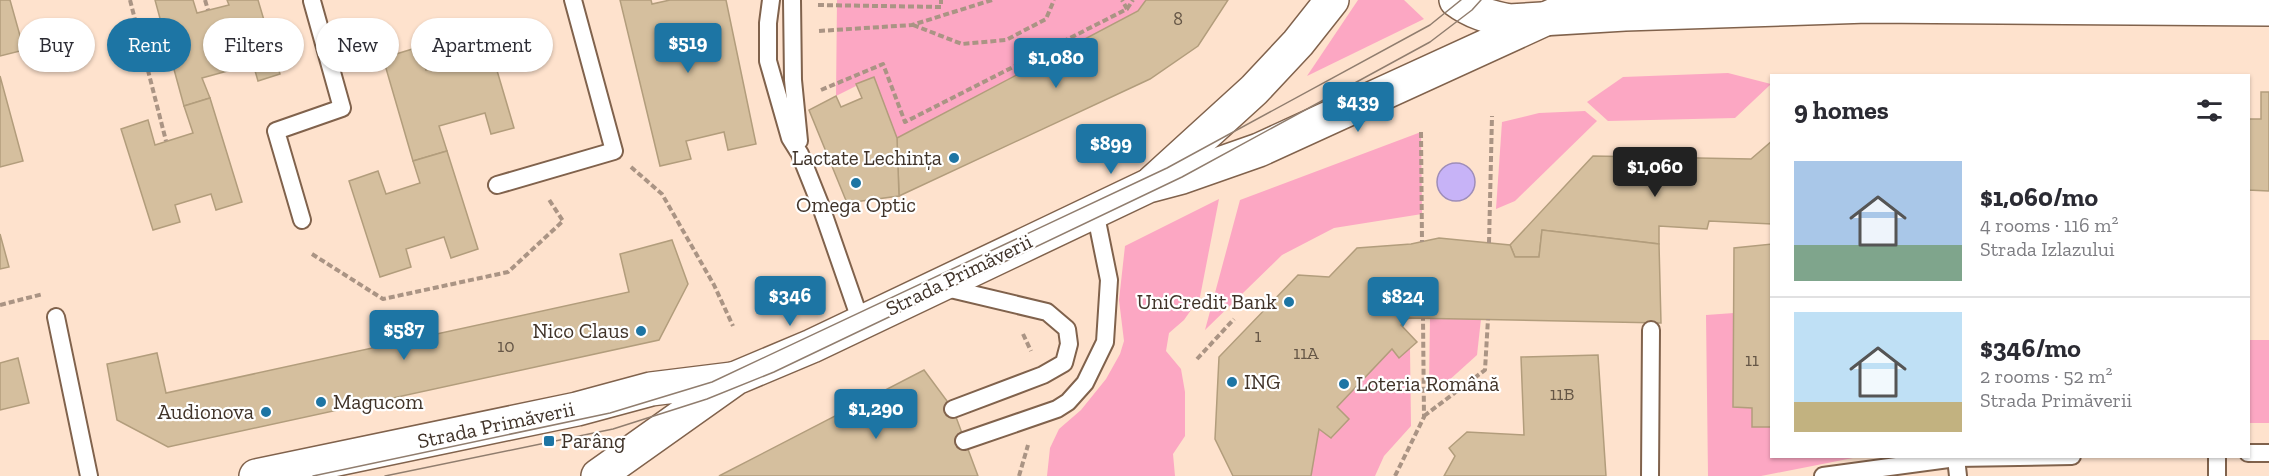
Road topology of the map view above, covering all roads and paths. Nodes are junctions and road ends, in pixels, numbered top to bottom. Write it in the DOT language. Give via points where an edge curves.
graph roads {
  1 [pos="130,0"];
  2 [pos="205,0"];
  3 [pos="313,0"];
  4 [pos="573,0"];
  5 [pos="771,0"];
  6 [pos="792,0"];
  7 [pos="941,0"];
  8 [pos="990,0"];
  9 [pos="1054,0"];
  10 [pos="1122,0"];
  11 [pos="1133,0"];
  12 [pos="1332,0"];
  13 [pos="1456,0"];
  14 [pos="1580,0"];
  15 [pos="1860,3"];
  16 [pos="809,5"];
  17 [pos="2170,5"];
  18 [pos="1127,9"];
  19 [pos="2269,9"];
  20 [pos="208,10"];
  21 [pos="1545,18"];
  22 [pos="912,25"];
  23 [pos="791,33"];
  24 [pos="795,100"];
  25 [pos="1492,116"];
  26 [pos="1421,132"];
  27 [pos="166,141"];
  28 [pos="614,151"];
  29 [pos="800,153"];
  30 [pos="497,185"];
  31 [pos="1148,186"];
  32 [pos="546,194"];
  33 [pos="1095,211"];
  34 [pos="302,220"];
  35 [pos="1422,242"];
  36 [pos="1489,243"];
  37 [pos="312,254"];
  38 [pos="936,286"];
  39 [pos="54,291"];
  40 [pos="0,305"];
  41 [pos="56,317"];
  42 [pos="1423,318"];
  43 [pos="1234,319"];
  44 [pos="1488,319"];
  45 [pos="861,322"];
  46 [pos="733,326"];
  47 [pos="1651,330"];
  48 [pos="1197,358"];
  49 [pos="736,378"];
  50 [pos="953,409"];
  51 [pos="1424,417"];
  52 [pos="964,441"];
  53 [pos="2250,453"];
  54 [pos="2269,453"];
  55 [pos="1929,458"];
  56 [pos="1956,458"];
  57 [pos="2217,458"];
  58 [pos="89,476"];
  59 [pos="256,476"];
  60 [pos="598,476"];
  61 [pos="1395,476"];
  62 [pos="1650,476"];
  63 [pos="1823,476"];
  64 [pos="1958,476"];
  65 [pos="2217,476"];
  1 -- 27 [label="path"];
  2 -- 20 [label="path"];
  3 -- 34 [label="lane" via="342,108 276,131"];
  4 -- 28 [label="lane"];
  5 -- 29 [label="lane" via="768,61 790,138"];
  6 -- 23 [label="lane"];
  7 -- 16 [label="path" via="941,7"];
  8 -- 22 [label="path"];
  9 -- 22 [label="path" via="1046,19 1006,40 962,44"];
  10 -- 18 [label="path"];
  11 -- 18 [label="path"];
  12 -- 31 [label="main road, Strada Primăverii" via="1254,90"];
  13 -- 21 [label="main road, Strada Primăverii" via="1490,18"];
  14 -- 21 [label="main road, Strada Primăverii"];
  15 -- 17 [label="main road"];
  15 -- 21 [label="main road"];
  17 -- 19 [label="main road"];
  18 -- 24 [label="path" via="904,122 883,64"];
  21 -- 31 [label="main road, Strada Primăverii" via="1259,150"];
  22 -- 23 [label="path"];
  23 -- 24 [label="lane"];
  24 -- 29 [label="lane"];
  25 -- 36 [label="path"];
  26 -- 35 [label="path"];
  28 -- 30 [label="lane"];
  28 -- 46 [label="path" via="662,194"];
  29 -- 45 [label="lane"];
  31 -- 33 [label="main road, Strada Primăverii"];
  32 -- 37 [label="path" via="563,221 508,272 383,299"];
  33 -- 38 [label="main road, Strada Primăverii"];
  33 -- 52 [label="lane" via="1109,280 1105,342 1085,383 1057,409"];
  38 -- 45 [label="main road, Strada Primăverii"];
  38 -- 50 [label="lane" via="1047,312 1067,329 1069,344 1064,363 1043,375"];
  39 -- 40 [label="path"];
  41 -- 58 [label="lane"];
  42 -- 51 [label="path"];
  43 -- 48 [label="path"];
  44 -- 51 [label="path" via="1485,370"];
  45 -- 49 [label="main road, Strada Primăverii"];
  47 -- 62 [label="lane"];
  49 -- 59 [label="main road, Strada Primăverii" via="651,389 577,409"];
  49 -- 60 [label="main road, Strada Primăverii"];
  51 -- 61 [label="path"];
  53 -- 54 [label="lane"];
  55 -- 56 [label="lane"];
  55 -- 63 [label="lane"];
  56 -- 64 [label="lane"];
  57 -- 65 [label="lane"];
}
